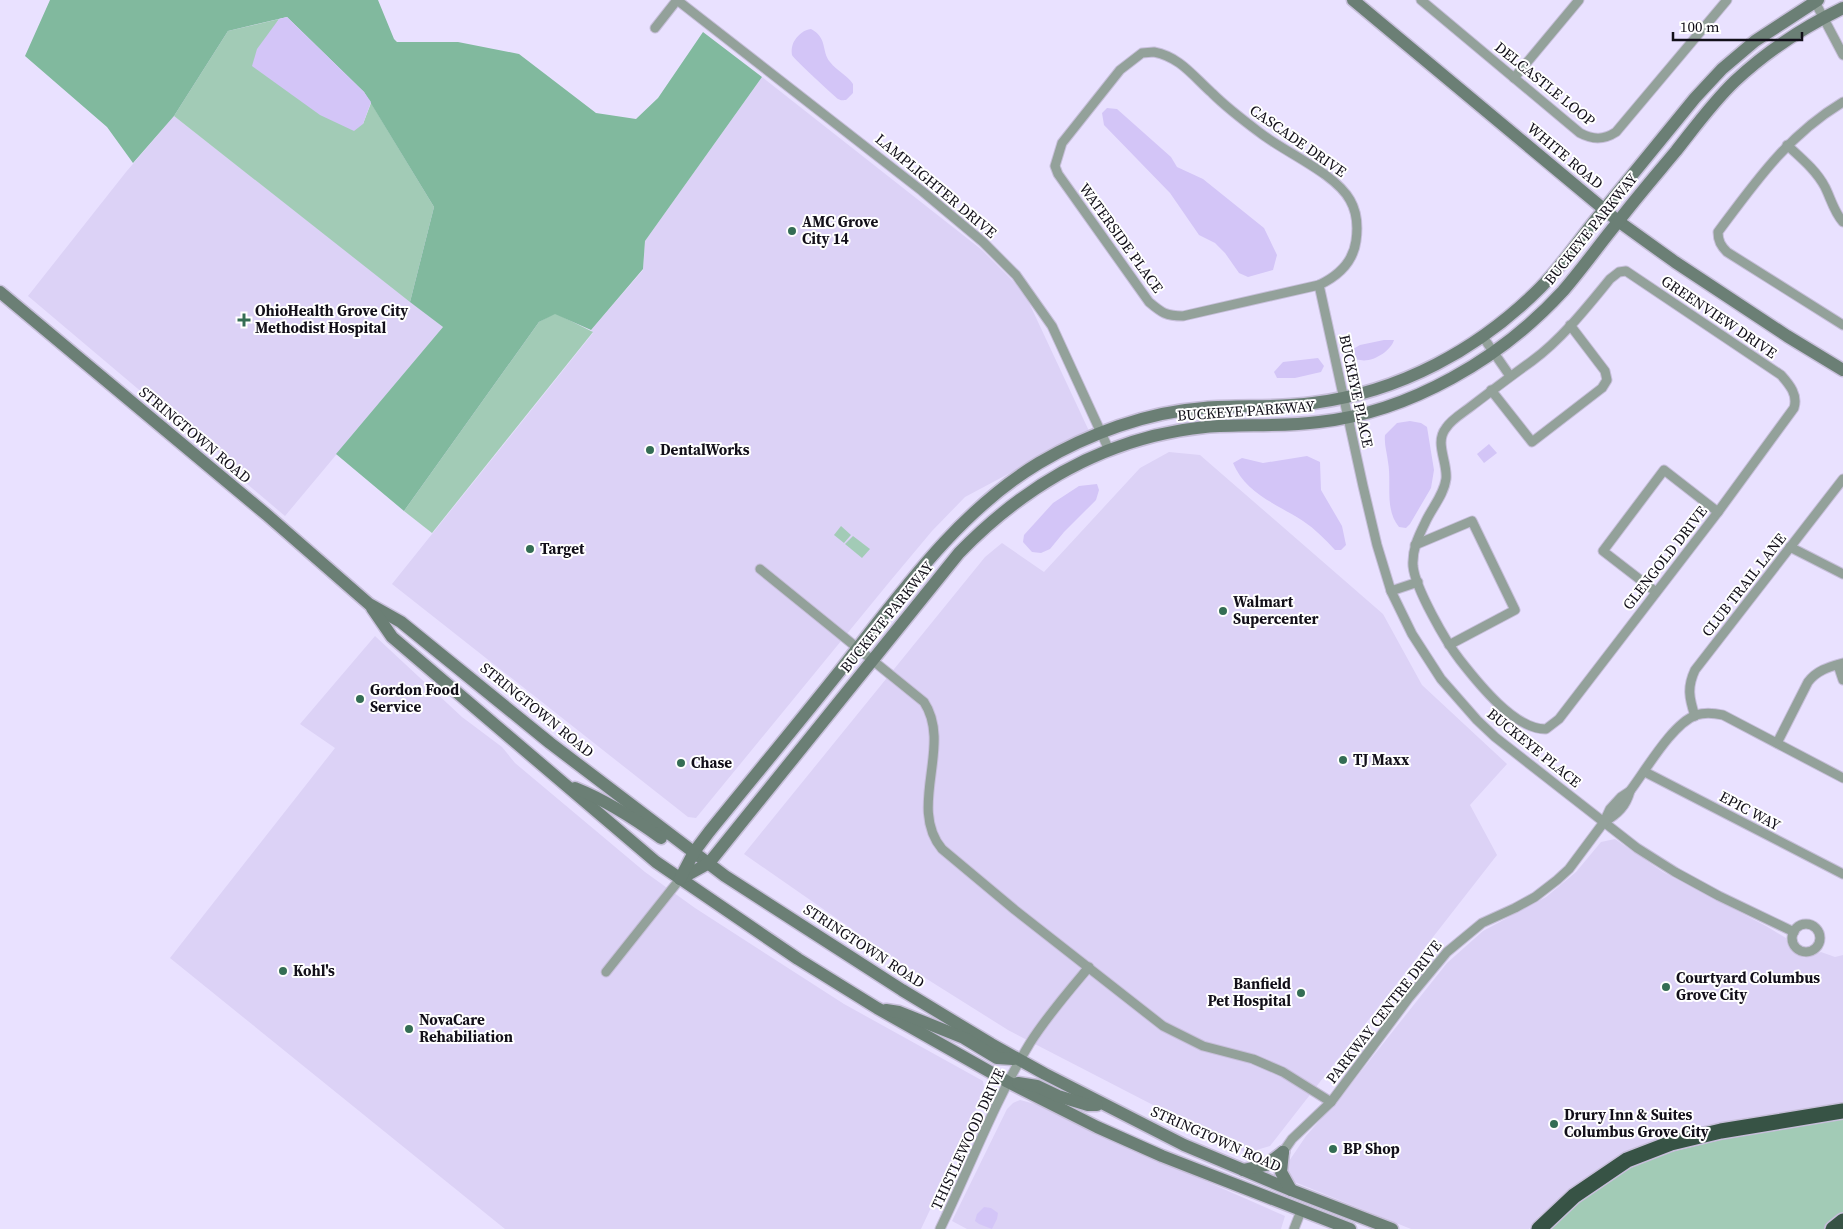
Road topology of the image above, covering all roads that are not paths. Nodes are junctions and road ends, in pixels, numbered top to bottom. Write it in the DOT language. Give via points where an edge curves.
graph roads {
  1 [pos="677,0"];
  2 [pos="1353,0"];
  3 [pos="1421,0"];
  4 [pos="1579,0"];
  5 [pos="1727,0"];
  6 [pos="1816,0"];
  7 [pos="1843,8"];
  8 [pos="1824,18"];
  9 [pos="654,28"];
  10 [pos="1145,52"];
  11 [pos="1843,55"];
  12 [pos="1514,78"];
  13 [pos="1843,102"];
  14 [pos="1787,145"];
  15 [pos="1604,210"];
  16 [pos="1618,221"];
  17 [pos="1843,222"];
  18 [pos="1319,286"];
  19 [pos="0,292"];
  20 [pos="1570,325"];
  21 [pos="1843,325"];
  22 [pos="1483,337"];
  23 [pos="1493,353"];
  24 [pos="1843,370"];
  25 [pos="1510,376"];
  26 [pos="1491,390"];
  27 [pos="1345,398"];
  28 [pos="1795,398"];
  29 [pos="1348,418"];
  30 [pos="1101,433"];
  31 [pos="1109,450"];
  32 [pos="1843,479"];
  33 [pos="1718,512"];
  34 [pos="1415,545"];
  35 [pos="1790,547"];
  36 [pos="760,569"];
  37 [pos="1843,574"];
  38 [pos="1418,582"];
  39 [pos="1391,592"];
  40 [pos="1656,592"];
  41 [pos="369,604"];
  42 [pos="1449,645"];
  43 [pos="857,648"];
  44 [pos="872,660"];
  45 [pos="1840,664"];
  46 [pos="1843,680"];
  47 [pos="1695,716"];
  48 [pos="1777,743"];
  49 [pos="1645,772"];
  50 [pos="1843,778"];
  51 [pos="562,783"];
  52 [pos="1604,822"];
  53 [pos="692,856"];
  54 [pos="709,863"];
  55 [pos="1843,874"];
  56 [pos="680,879"];
  57 [pos="1794,932"];
  58 [pos="1089,967"];
  59 [pos="606,972"];
  60 [pos="877,1008"];
  61 [pos="1020,1060"];
  62 [pos="1008,1082"];
  63 [pos="1331,1102"];
  64 [pos="1104,1105"];
  65 [pos="1843,1111"];
  66 [pos="1283,1152"];
  67 [pos="1243,1170"];
  68 [pos="1291,1190"];
  69 [pos="1301,1211"];
  70 [pos="1843,1221"];
  71 [pos="940,1229"];
  72 [pos="1294,1229"];
  73 [pos="1350,1229"];
  74 [pos="1372,1229"];
  75 [pos="1392,1229"];
  76 [pos="1539,1229"];
  77 [pos="1833,1229"];
  1 -- 9 [label="street"];
  1 -- 30 [label="street, LAMPLIGHTER DRIVE" via="922,191 983,242 1016,275 1052,326"];
  2 -- 15 [label="street, WHITE ROAD"];
  3 -- 12 [label="street, DELCASTLE LOOP"];
  4 -- 12 [label="street"];
  5 -- 12 [label="street, DELCASTLE LOOP" via="1620,128 1605,138 1592,138 1580,133"];
  6 -- 8 [label="street"];
  6 -- 15 [label="street, BUCKEYE PARKWAY" via="1755,41 1722,69"];
  7 -- 8 [label="street, BUCKEYE PARKWAY"];
  8 -- 11 [label="street"];
  8 -- 16 [label="street, BUCKEYE PARKWAY" via="1769,52 1732,85"];
  10 -- 18 [label="street, CASCADE DRIVE" via="1165,54 1186,67 1260,134 1331,179 1345,192 1356,216 1356,244 1351,259 1342,270"];
  10 -- 18 [label="street, WATERSIDE PLACE" via="1120,70 1062,143 1055,166 1149,302 1168,316 1183,316"];
  13 -- 14 [label="street"];
  14 -- 17 [label="street" via="1816,173"];
  14 -- 21 [label="street" via="1718,232 1719,241 1727,252"];
  15 -- 16 [label="street, WHITE ROAD"];
  15 -- 22 [label="street, BUCKEYE PARKWAY" via="1542,285"];
  16 -- 23 [label="street, BUCKEYE PARKWAY" via="1552,302"];
  16 -- 24 [label="street, WHITE ROAD" via="1675,262"];
  18 -- 27 [label="street, BUCKEYE PLACE"];
  19 -- 41 [label="street, STRINGTOWN ROAD"];
  20 -- 25 [label="street" via="1534,360"];
  20 -- 26 [label="street" via="1605,371 1607,380 1602,388 1532,442"];
  20 -- 28 [label="street, GREENVIEW DRIVE" via="1610,279 1618,272 1626,271 1781,375 1791,386"];
  22 -- 23 [label="street"];
  22 -- 27 [label="street, BUCKEYE PARKWAY" via="1420,373"];
  23 -- 25 [label="street"];
  23 -- 29 [label="street, BUCKEYE PARKWAY" via="1428,390"];
  25 -- 26 [label="street"];
  26 -- 34 [label="street" via="1448,424 1443,433 1444,488"];
  27 -- 29 [label="street, BUCKEYE PLACE"];
  27 -- 30 [label="street, BUCKEYE PARKWAY" via="1289,406 1201,408 1165,414"];
  28 -- 33 [label="street, GLENGOLD DRIVE" via="1794,408"];
  29 -- 31 [label="street, BUCKEYE PARKWAY" via="1290,425 1204,427 1134,441"];
  29 -- 39 [label="street, BUCKEYE PLACE" via="1377,546"];
  30 -- 31 [label="street, LAMPLIGHTER DRIVE"];
  30 -- 43 [label="street, BUCKEYE PARKWAY" via="1040,462 981,505 936,552"];
  31 -- 44 [label="street, BUCKEYE PARKWAY" via="1041,484 992,521 959,554"];
  32 -- 35 [label="street, CLUB TRAIL LANE"];
  33 -- 40 [label="street, GLENGOLD DRIVE"];
  33 -- 40 [label="street" via="1664,470 1603,551"];
  34 -- 38 [label="street" via="1413,568"];
  34 -- 42 [label="street" via="1472,521 1516,610"];
  35 -- 37 [label="street"];
  35 -- 47 [label="street, CLUB TRAIL LANE" via="1696,670 1689,691"];
  36 -- 43 [label="street"];
  38 -- 39 [label="street"];
  38 -- 42 [label="street"];
  39 -- 52 [label="street, BUCKEYE PLACE" via="1426,657 1477,720"];
  40 -- 42 [label="street, GLENGOLD DRIVE" via="1559,719 1546,729 1534,728 1514,718 1472,676"];
  41 -- 51 [label="street, STRINGTOWN ROAD" via="392,637"];
  41 -- 53 [label="street, STRINGTOWN ROAD" via="401,622"];
  43 -- 44 [label="street"];
  43 -- 53 [label="street, BUCKEYE PARKWAY"];
  44 -- 54 [label="street, BUCKEYE PARKWAY"];
  44 -- 58 [label="street" via="924,702 932,715 929,816 936,842 955,861"];
  45 -- 46 [label="street"];
  45 -- 48 [label="street" via="1814,674"];
  47 -- 48 [label="street" via="1723,715"];
  47 -- 49 [label="street, PARKWAY CENTRE DRIVE" via="1673,732"];
  48 -- 50 [label="street"];
  49 -- 52 [label="street, PARKWAY CENTRE DRIVE" via="1630,790 1618,814"];
  49 -- 55 [label="street, EPIC WAY"];
  51 -- 53 [label="street" via="589,794"];
  51 -- 56 [label="street, STRINGTOWN ROAD"];
  52 -- 57 [label="street, BUCKEYE PLACE" via="1675,872"];
  52 -- 63 [label="street, PARKWAY CENTRE DRIVE" via="1557,880 1515,908 1482,923 1447,952"];
  53 -- 54 [label="street, STRINGTOWN ROAD"];
  53 -- 56 [label="street, BUCKEYE PARKWAY"];
  54 -- 56 [label="street, BUCKEYE PARKWAY"];
  54 -- 61 [label="street, STRINGTOWN ROAD" via="894,985"];
  56 -- 59 [label="street, BUCKEYE PARKWAY"];
  56 -- 60 [label="street, STRINGTOWN ROAD"];
  58 -- 61 [label="street, THISTLEWOOD DRIVE" via="1045,1021"];
  58 -- 63 [label="street" via="1163,1026 1204,1046 1272,1067"];
  60 -- 61 [label="street" via="899,1012 964,1038 997,1058"];
  60 -- 62 [label="street, STRINGTOWN ROAD"];
  61 -- 62 [label="street, THISTLEWOOD DRIVE"];
  61 -- 64 [label="street, STRINGTOWN ROAD"];
  62 -- 64 [label="street" via="1038,1086 1088,1105"];
  62 -- 69 [label="street, STRINGTOWN ROAD" via="1097,1127"];
  62 -- 71 [label="street, THISTLEWOOD DRIVE"];
  63 -- 66 [label="street, PARKWAY CENTRE DRIVE" via="1292,1139"];
  64 -- 67 [label="street, STRINGTOWN ROAD"];
  65 -- 76 [label="highway" via="1721,1131 1671,1143 1627,1160 1574,1196"];
  66 -- 67 [label="street" via="1266,1165"];
  66 -- 68 [label="street" via="1281,1172"];
  67 -- 68 [label="street, STRINGTOWN ROAD"];
  68 -- 75 [label="street, STRINGTOWN ROAD"];
  69 -- 72 [label="street"];
  69 -- 73 [label="street, STRINGTOWN ROAD"];
  69 -- 74 [label="street" via="1308,1205"];
  70 -- 77 [label="highway"];
}
